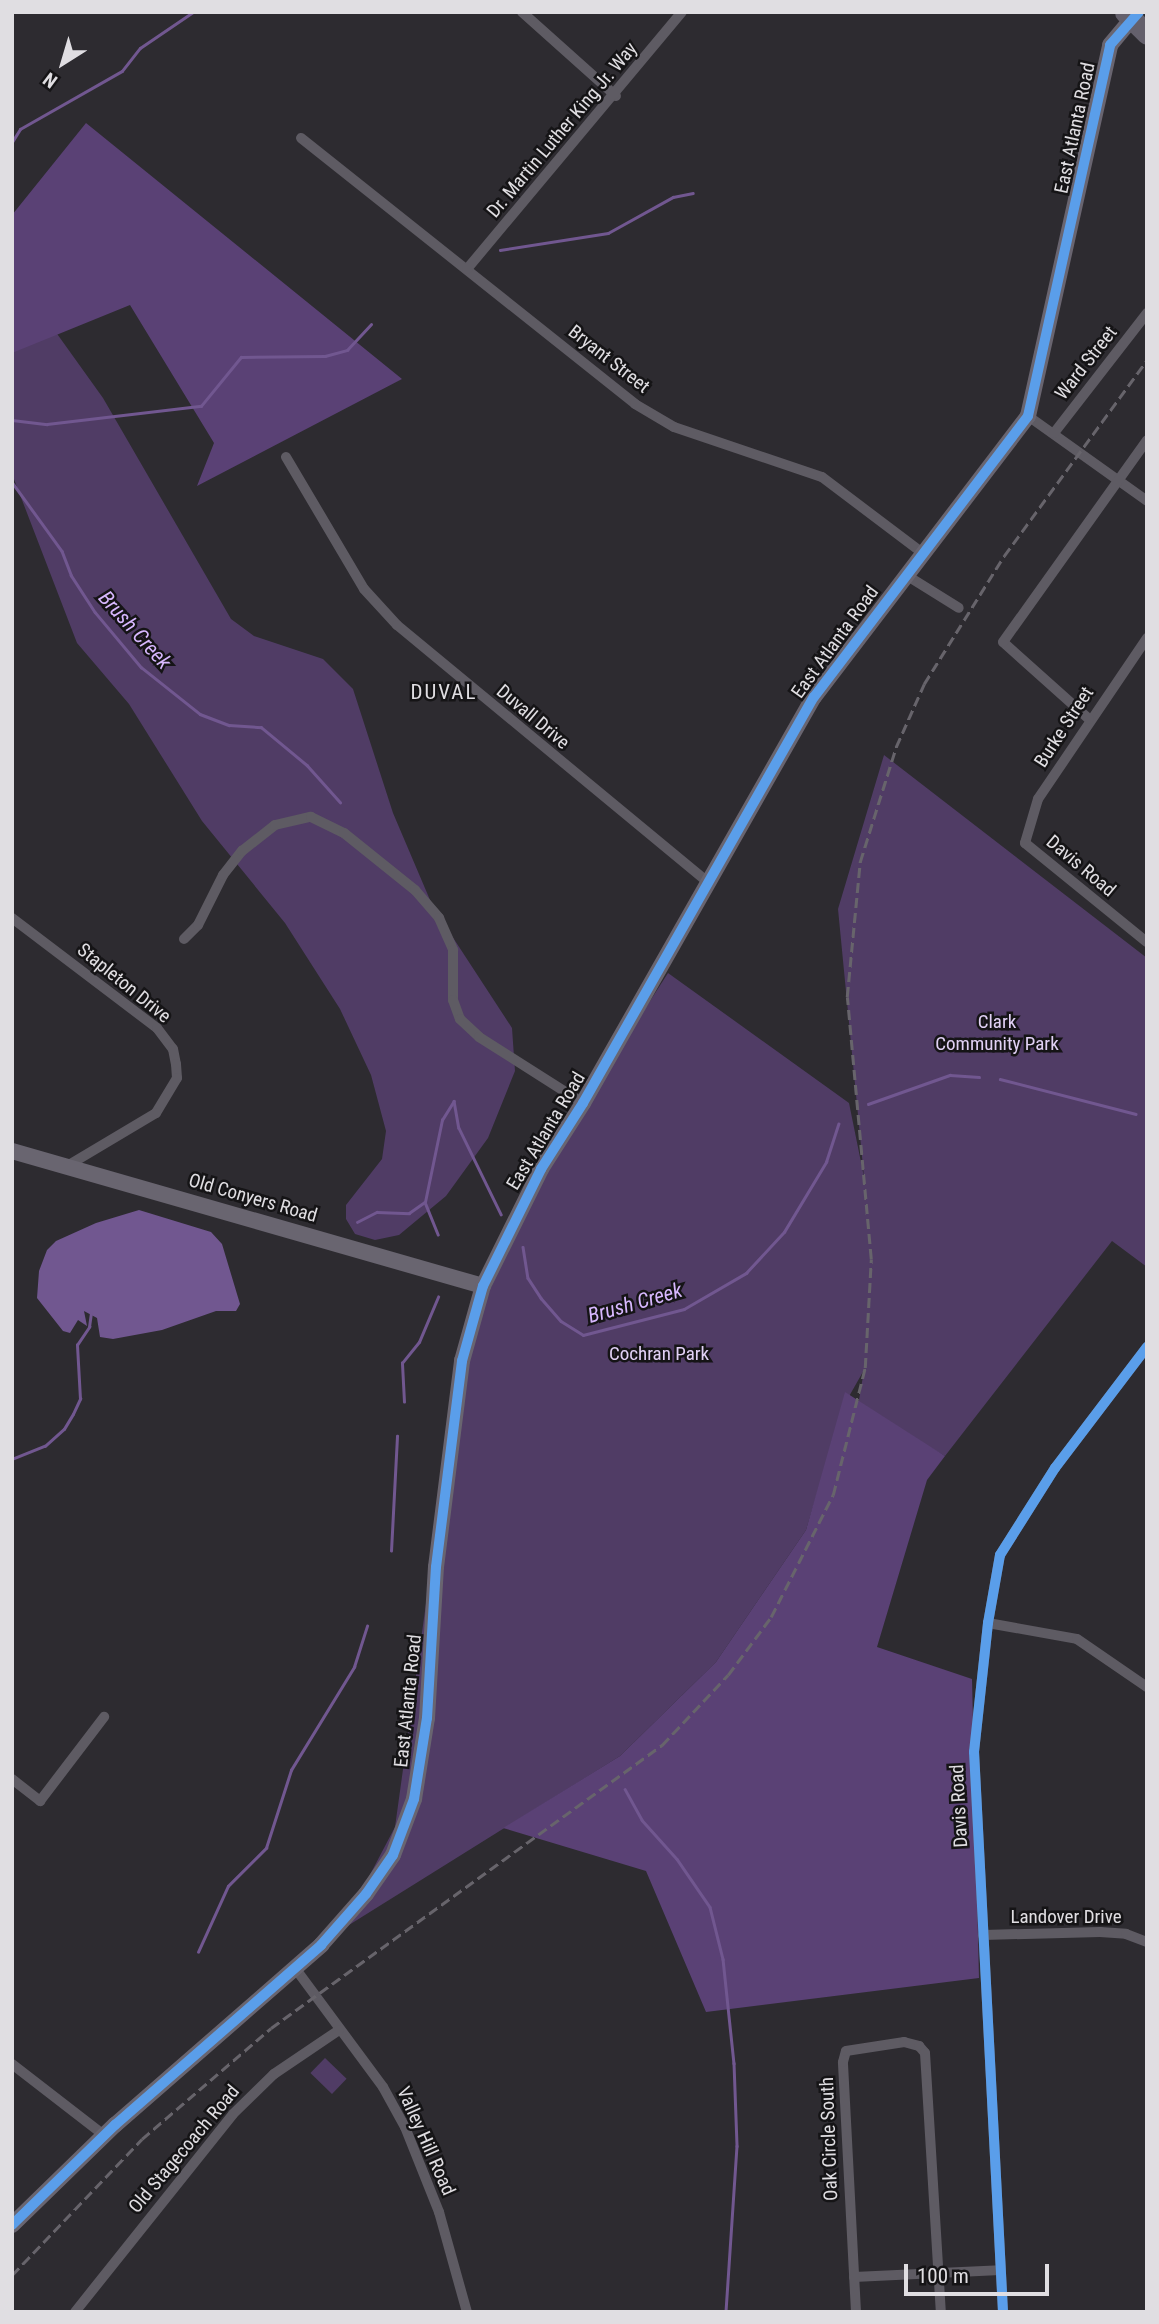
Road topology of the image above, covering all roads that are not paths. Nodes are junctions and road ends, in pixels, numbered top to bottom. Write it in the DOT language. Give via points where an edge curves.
graph roads {
  1 [pos="522,12"];
  2 [pos="682,12"];
  3 [pos="1136,20"];
  4 [pos="617,96"];
  5 [pos="301,138"];
  6 [pos="467,269"];
  7 [pos="1147,313"];
  8 [pos="1028,416"];
  9 [pos="1054,433"];
  10 [pos="1147,440"];
  11 [pos="286,457"];
  12 [pos="1117,479"];
  13 [pos="1147,501"];
  14 [pos="925,555"];
  15 [pos="906,575"];
  16 [pos="959,608"];
  17 [pos="1147,638"];
  18 [pos="1089,719"];
  19 [pos="1025,843"];
  20 [pos="708,882"];
  21 [pos="12,918"];
  22 [pos="184,939"];
  23 [pos="1147,942"];
  24 [pos="583,1103"];
  25 [pos="12,1151"];
  26 [pos="67,1166"];
  27 [pos="483,1286"];
  28 [pos="1147,1347"];
  29 [pos="988,1622"];
  30 [pos="1147,1687"];
  31 [pos="104,1717"];
  32 [pos="12,1779"];
  33 [pos="983,1935"];
  34 [pos="1147,1942"];
  35 [pos="295,1968"];
  36 [pos="339,2030"];
  37 [pos="12,2064"];
  38 [pos="104,2135"];
  39 [pos="12,2225"];
  40 [pos="1000,2270"];
  41 [pos="938,2272"];
  42 [pos="854,2277"];
  43 [pos="75,2312"];
  44 [pos="467,2312"];
  45 [pos="856,2312"];
  46 [pos="941,2312"];
  47 [pos="1003,2312"];
  1 -- 4 [label="street"];
  2 -- 4 [label="street, Dr. Martin Luther King Jr. Way"];
  3 -- 8 [label="street, East Atlanta Road" via="1110,45"];
  4 -- 6 [label="street, Dr. Martin Luther King Jr. Way"];
  5 -- 6 [label="street, Bryant Street"];
  6 -- 14 [label="street, Bryant Street" via="635,404 674,427 822,477"];
  7 -- 9 [label="street, Ward Street"];
  8 -- 9 [label="street"];
  8 -- 14 [label="street, East Atlanta Road"];
  9 -- 12 [label="street"];
  10 -- 12 [label="street"];
  11 -- 20 [label="street, Duvall Drive" via="364,589 397,625"];
  12 -- 13 [label="street"];
  12 -- 18 [label="street" via="1003,642"];
  14 -- 15 [label="street, East Atlanta Road"];
  15 -- 16 [label="street"];
  15 -- 20 [label="street, East Atlanta Road" via="814,697"];
  17 -- 18 [label="street, Burke Street"];
  18 -- 19 [label="street, Burke Street" via="1038,799"];
  19 -- 23 [label="street, Davis Road"];
  20 -- 24 [label="street, East Atlanta Road"];
  21 -- 26 [label="street, Stapleton Drive" via="157,1028 175,1056 177,1078 156,1113"];
  22 -- 24 [label="street" via="198,925 223,875 242,851 275,825 311,817 344,833 415,890 439,918 453,950 455,1006 460,1019 479,1037"];
  24 -- 27 [label="street, East Atlanta Road" via="541,1169"];
  25 -- 26 [label="street, Old Conyers Road"];
  26 -- 27 [label="street, Old Conyers Road"];
  27 -- 35 [label="street, East Atlanta Road" via="462,1361 436,1567 427,1718 414,1799 379,1877 341,1925"];
  28 -- 29 [label="street, Davis Road" via="1055,1468 1000,1555"];
  29 -- 30 [label="street" via="1077,1639"];
  29 -- 33 [label="street, Davis Road" via="974,1752"];
  31 -- 32 [label="street" via="40,1801"];
  33 -- 34 [label="street, Landover Drive" via="1100,1932"];
  33 -- 40 [label="street, Davis Road"];
  35 -- 36 [label="street, Valley Hill Road"];
  35 -- 38 [label="street, East Atlanta Road"];
  36 -- 43 [label="street, Old Stagecoach Road" via="274,2074 233,2114"];
  36 -- 44 [label="street, Valley Hill Road" via="383,2087 417,2154"];
  37 -- 38 [label="street"];
  38 -- 39 [label="street, East Atlanta Road"];
  40 -- 41 [label="street"];
  40 -- 47 [label="street, Davis Road"];
  41 -- 42 [label="street"];
  41 -- 42 [label="street, Oak Circle South" via="925,2053 904,2042 846,2051 843,2062"];
  41 -- 46 [label="street"];
  42 -- 45 [label="street"];
}
